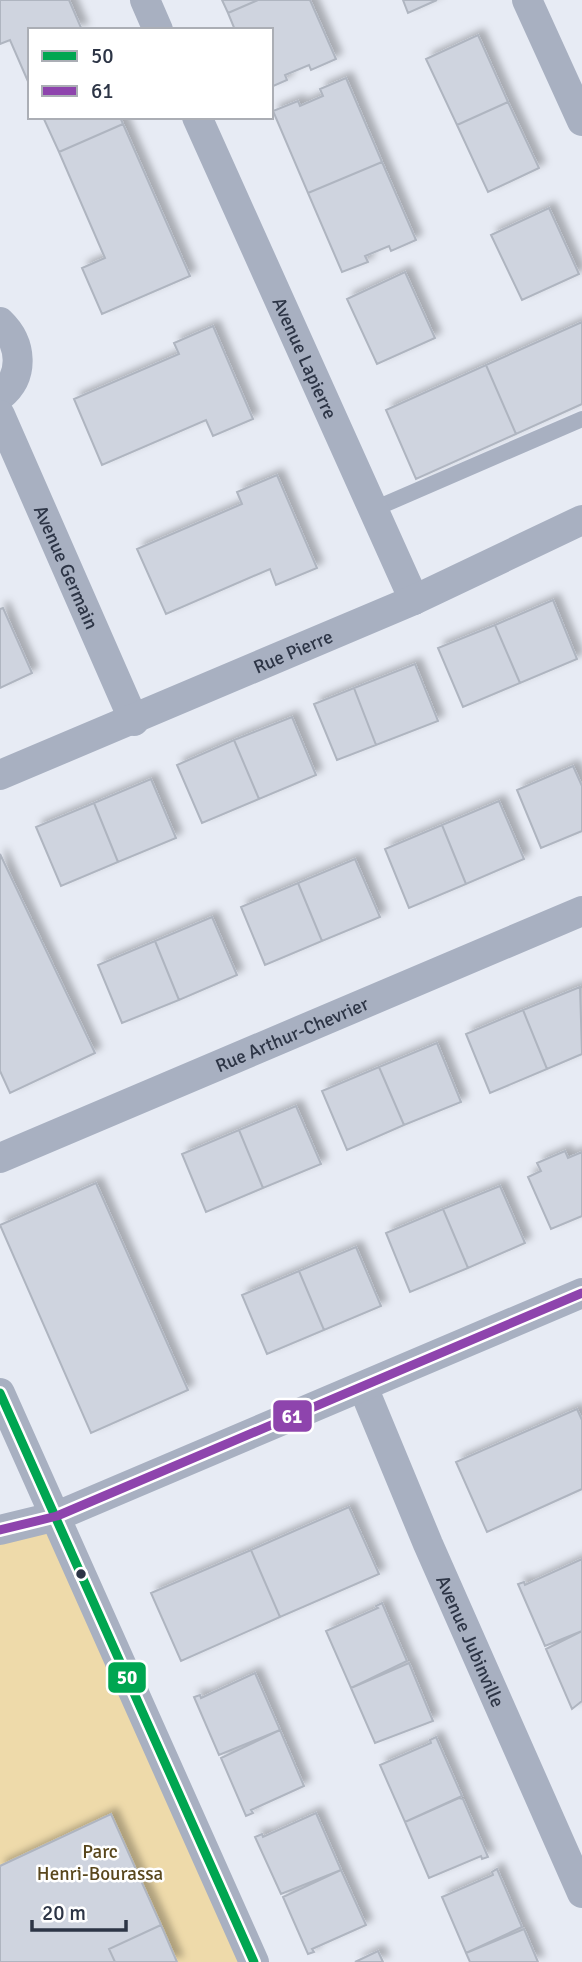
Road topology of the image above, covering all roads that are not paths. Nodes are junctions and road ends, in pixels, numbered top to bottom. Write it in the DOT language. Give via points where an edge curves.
graph roads {
  1 [pos="145,0"];
  2 [pos="527,0"];
  3 [pos="157,28"];
  4 [pos="198,119"];
  5 [pos="582,121"];
  6 [pos="0,322"];
  7 [pos="0,396"];
  8 [pos="0,415"];
  9 [pos="582,419"];
  10 [pos="374,509"];
  11 [pos="582,520"];
  12 [pos="414,600"];
  13 [pos="134,721"];
  14 [pos="0,775"];
  15 [pos="582,911"];
  16 [pos="0,1158"];
  17 [pos="582,1293"];
  18 [pos="363,1387"];
  19 [pos="0,1392"];
  20 [pos="57,1516"];
  21 [pos="0,1530"];
  22 [pos="582,1893"];
  23 [pos="254,1962"];
  1 -- 3 [label="street"];
  2 -- 5 [label="street"];
  4 -- 10 [label="street, Avenue Lapierre"];
  6 -- 7 [label="street" via="16,346 18,361 15,377"];
  8 -- 13 [label="street, Avenue Germain"];
  9 -- 10 [label="lane"];
  10 -- 12 [label="street, Avenue Lapierre"];
  11 -- 12 [label="street, Rue Pierre"];
  12 -- 13 [label="street, Rue Pierre"];
  13 -- 14 [label="street, Rue Pierre"];
  15 -- 16 [label="street, Rue Arthur-Chevrier"];
  17 -- 18 [label="street"];
  18 -- 20 [label="street"];
  18 -- 22 [label="street, Avenue Jubinville"];
  19 -- 20 [label="street"];
  20 -- 21 [label="street"];
  20 -- 23 [label="street"];
}
